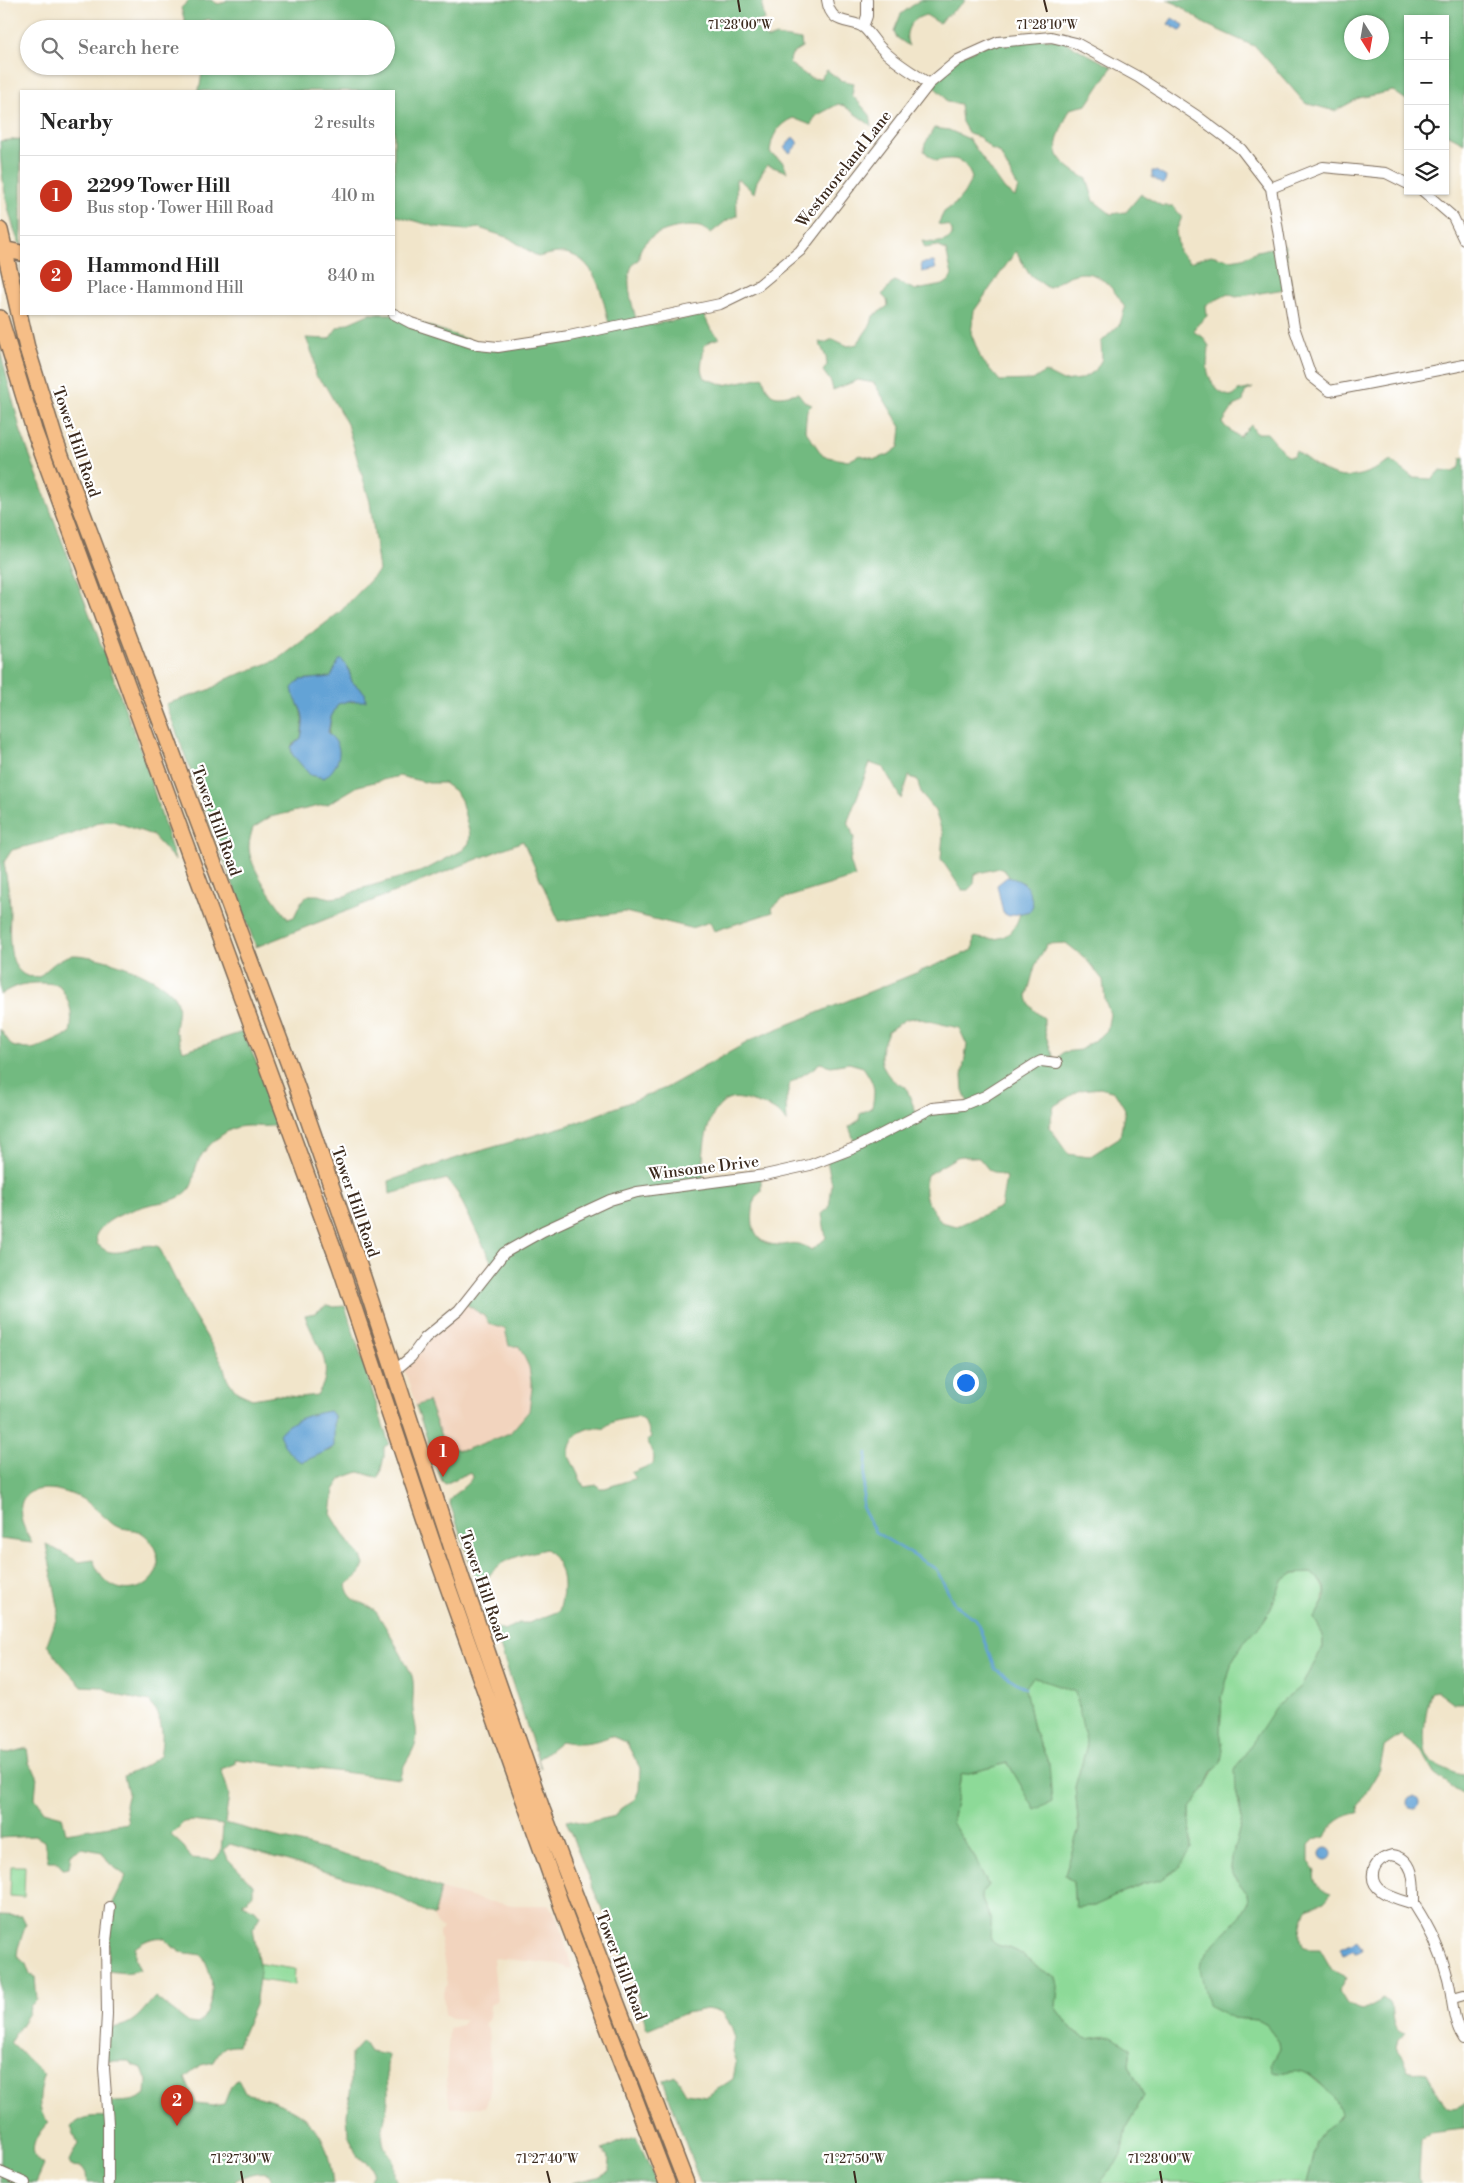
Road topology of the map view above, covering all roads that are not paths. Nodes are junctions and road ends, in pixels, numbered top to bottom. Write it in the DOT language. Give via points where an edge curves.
graph roads {
  1 [pos="827,0"];
  2 [pos="867,0"];
  3 [pos="863,27"];
  4 [pos="929,84"];
  5 [pos="1404,182"];
  6 [pos="1271,188"];
  7 [pos="1427,195"];
  8 [pos="0,230"];
  9 [pos="1464,240"];
  10 [pos="4,249"];
  11 [pos="20,253"];
  12 [pos="10,271"];
  13 [pos="395,315"];
  14 [pos="0,318"];
  15 [pos="1464,365"];
  16 [pos="1057,1063"];
  17 [pos="394,1371"];
  18 [pos="503,1743"];
  19 [pos="1414,1904"];
  20 [pos="110,1907"];
  21 [pos="1464,1996"];
  22 [pos="1453,1998"];
  23 [pos="618,2006"];
  24 [pos="1464,2039"];
  25 [pos="0,2172"];
  26 [pos="24,2183"];
  27 [pos="108,2183"];
  28 [pos="667,2183"];
  29 [pos="686,2183"];
  1 -- 3 [label="street" via="834,16"];
  2 -- 3 [label="street"];
  3 -- 4 [label="street" via="882,49"];
  4 -- 6 [label="street, Westmoreland Lane" via="958,60 998,42 1051,37 1076,43 1138,77 1197,116 1241,149"];
  4 -- 13 [label="street, Westmoreland Lane" via="800,251 759,285 720,304 569,336 498,347 478,345 411,324"];
  5 -- 6 [label="street" via="1386,173 1323,167"];
  6 -- 15 [label="street, Westmoreland Lane" via="1294,327 1311,376 1330,391"];
  7 -- 9 [label="street" via="1452,217"];
  8 -- 10 [label="highway, Tower Hill Road"];
  10 -- 11 [label="highway"];
  10 -- 12 [label="highway, Tower Hill Road"];
  12 -- 17 [label="highway, Tower Hill Road" via="27,348 56,439 291,1070"];
  14 -- 18 [label="highway, Tower Hill Road" via="34,430 340,1266"];
  16 -- 17 [label="street, Winsome Drive" via="1041,1061 976,1100 963,1105 932,1108 857,1147 810,1165 765,1175 636,1192 610,1200 543,1231 504,1253 459,1310 425,1338"];
  17 -- 23 [label="highway, Tower Hill Road" via="542,1809"];
  18 -- 23 [label="highway" via="528,1786 609,2000"];
  18 -- 28 [label="highway, Tower Hill Road"];
  19 -- 19 [label="street" via="1392,1897 1377,1886 1374,1870 1381,1860 1392,1855 1408,1863"];
  19 -- 22 [label="street" via="1437,1942"];
  20 -- 27 [label="street" via="106,1941 104,2068"];
  21 -- 22 [label="street"];
  22 -- 24 [label="street" via="1456,2025"];
  23 -- 29 [label="highway, Tower Hill Road"];
  25 -- 26 [label="street"];
}
